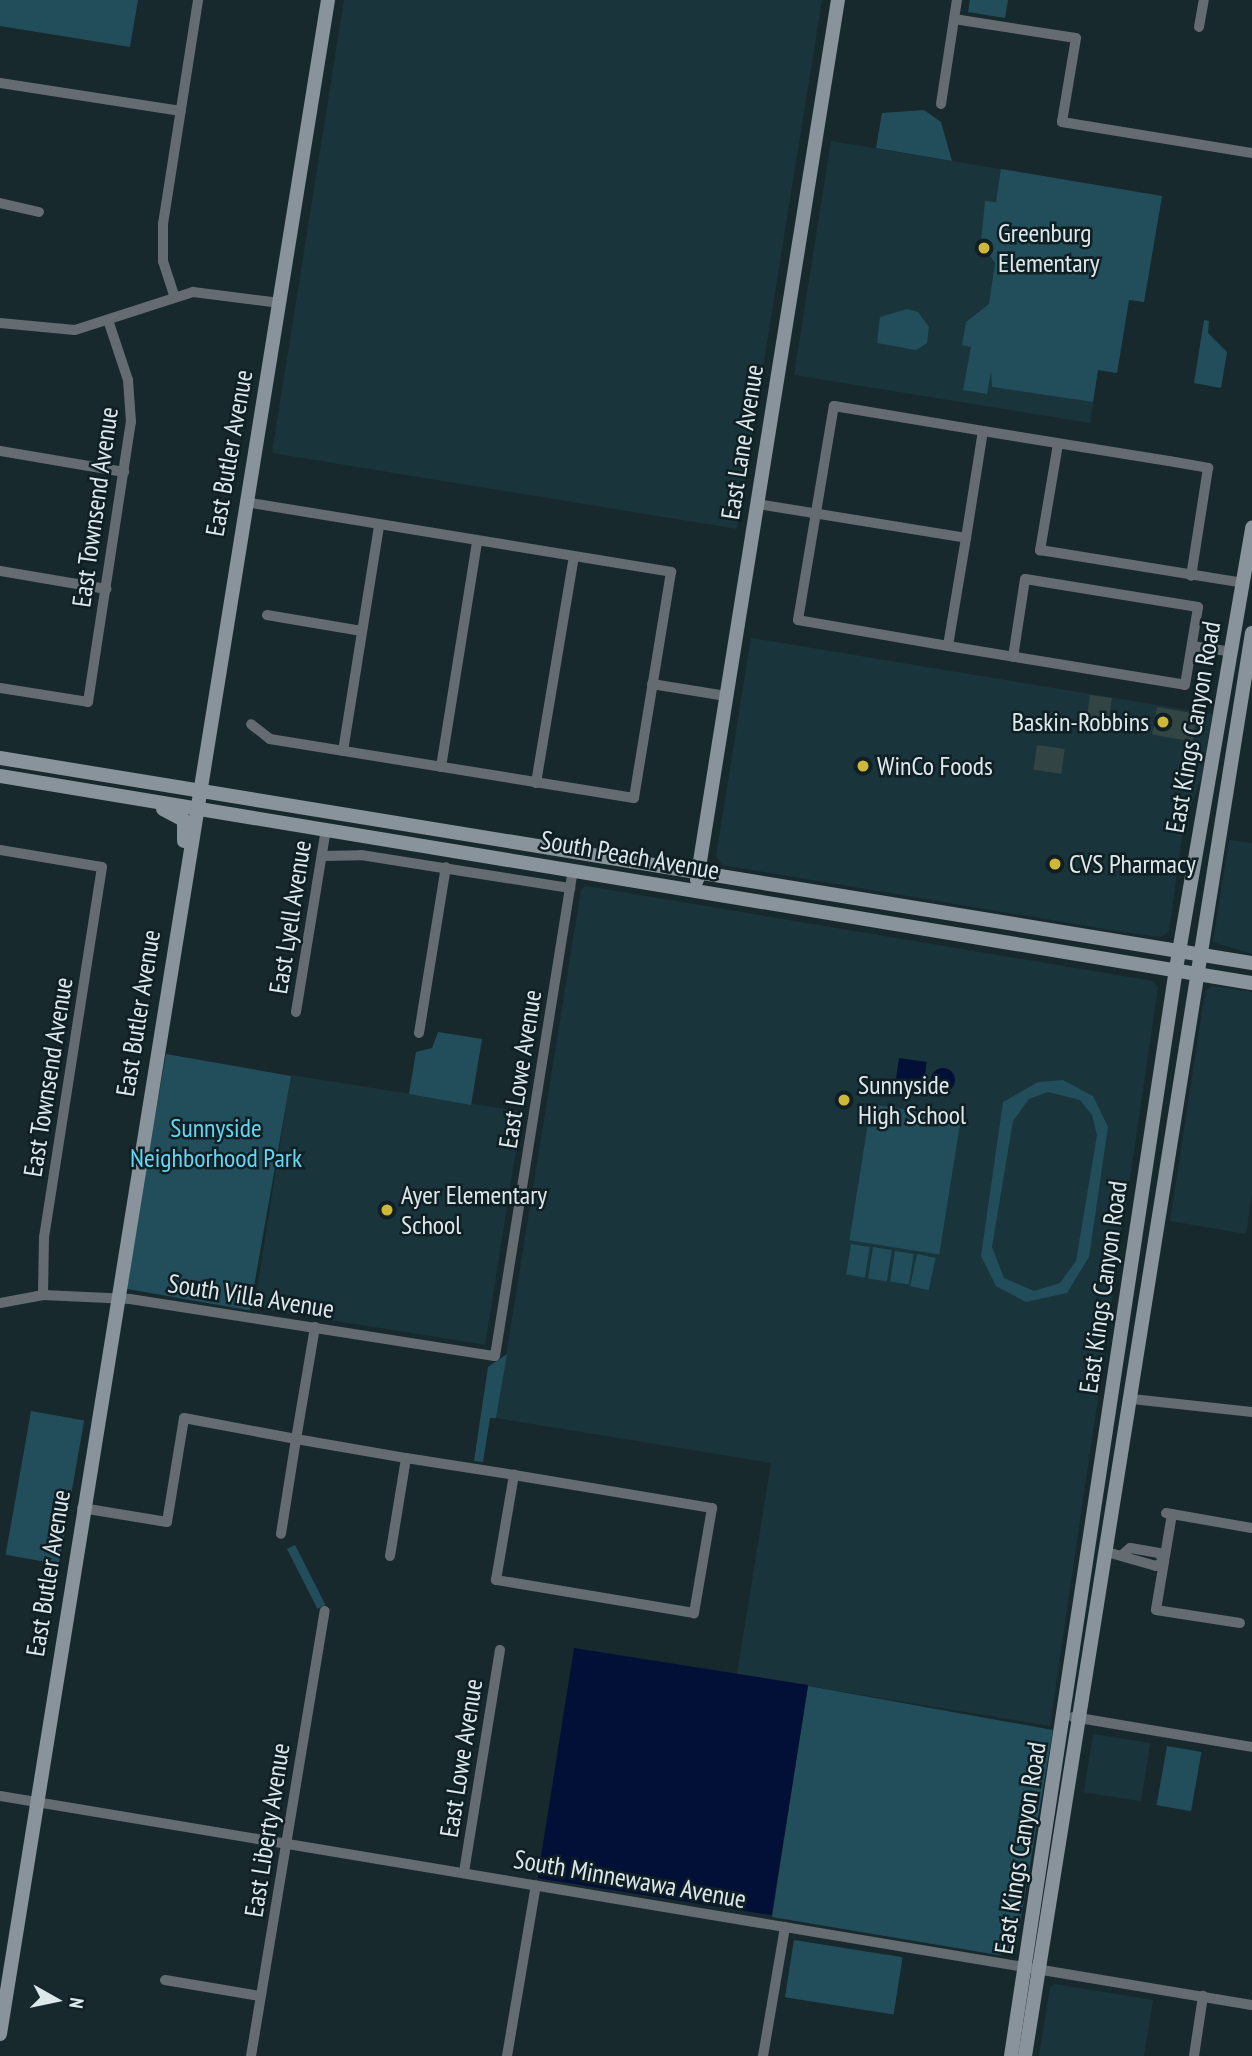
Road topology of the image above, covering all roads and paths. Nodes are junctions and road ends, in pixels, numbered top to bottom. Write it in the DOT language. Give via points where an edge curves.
graph roads {
  1 [pos="198,0"];
  2 [pos="328,0"];
  3 [pos="838,0"];
  4 [pos="957,0"];
  5 [pos="1204,0"];
  6 [pos="954,19"];
  7 [pos="1199,27"];
  8 [pos="0,83"];
  9 [pos="941,104"];
  10 [pos="181,111"];
  11 [pos="1252,153"];
  12 [pos="0,203"];
  13 [pos="38,212"];
  14 [pos="174,295"];
  15 [pos="280,303"];
  16 [pos="108,320"];
  17 [pos="0,323"];
  18 [pos="983,431"];
  19 [pos="1058,444"];
  20 [pos="0,451"];
  21 [pos="124,472"];
  22 [pos="245,502"];
  23 [pos="757,504"];
  24 [pos="816,514"];
  25 [pos="379,524"];
  26 [pos="1252,527"];
  27 [pos="965,538"];
  28 [pos="477,541"];
  29 [pos="574,557"];
  30 [pos="0,571"];
  31 [pos="1191,576"];
  32 [pos="1243,583"];
  33 [pos="106,589"];
  34 [pos="267,615"];
  35 [pos="362,631"];
  36 [pos="1252,633"];
  37 [pos="948,646"];
  38 [pos="1192,646"];
  39 [pos="1233,652"];
  40 [pos="1013,657"];
  41 [pos="652,684"];
  42 [pos="0,688"];
  43 [pos="726,696"];
  44 [pos="251,724"];
  45 [pos="343,751"];
  46 [pos="0,758"];
  47 [pos="441,767"];
  48 [pos="0,776"];
  49 [pos="536,783"];
  50 [pos="198,792"];
  51 [pos="124,796"];
  52 [pos="199,808"];
  53 [pos="326,829"];
  54 [pos="0,850"];
  55 [pos="322,856"];
  56 [pos="635,863"];
  57 [pos="446,867"];
  58 [pos="573,870"];
  59 [pos="698,872"];
  60 [pos="184,888"];
  61 [pos="570,888"];
  62 [pos="695,891"];
  63 [pos="901,905"];
  64 [pos="790,907"];
  65 [pos="1007,922"];
  66 [pos="897,925"];
  67 [pos="1179,951"];
  68 [pos="1200,955"];
  69 [pos="1252,963"];
  70 [pos="1176,969"];
  71 [pos="1197,973"];
  72 [pos="1252,983"];
  73 [pos="296,1012"];
  74 [pos="419,1033"];
  75 [pos="43,1295"];
  76 [pos="116,1300"];
  77 [pos="0,1303"];
  78 [pos="315,1327"];
  79 [pos="495,1356"];
  80 [pos="1132,1399"];
  81 [pos="1251,1413"];
  82 [pos="296,1439"];
  83 [pos="406,1458"];
  84 [pos="514,1475"];
  85 [pos="82,1508"];
  86 [pos="1252,1528"];
  87 [pos="281,1534"];
  88 [pos="1107,1552"];
  89 [pos="390,1556"];
  90 [pos="1164,1561"];
  91 [pos="325,1611"];
  92 [pos="1240,1623"];
  93 [pos="499,1650"];
  94 [pos="1066,1716"];
  95 [pos="1081,1718"];
  96 [pos="1252,1747"];
  97 [pos="0,1796"];
  98 [pos="37,1802"];
  99 [pos="286,1843"];
  100 [pos="464,1872"];
  101 [pos="536,1885"];
  102 [pos="785,1927"];
  103 [pos="1033,1966"];
  104 [pos="165,1980"];
  105 [pos="260,1996"];
  106 [pos="1203,1997"];
  107 [pos="1252,2005"];
  108 [pos="0,2034"];
  109 [pos="251,2056"];
  110 [pos="507,2056"];
  111 [pos="763,2056"];
  112 [pos="1011,2056"];
  113 [pos="1026,2056"];
  114 [pos="1194,2056"];
  1 -- 10 [label="street"];
  2 -- 15 [label="main road, East Butler Avenue"];
  3 -- 23 [label="main road, East Lane Avenue"];
  4 -- 6 [label="street"];
  5 -- 7 [label="street"];
  6 -- 9 [label="street"];
  6 -- 11 [label="street" via="1076,38 1062,122"];
  8 -- 10 [label="street"];
  10 -- 14 [label="street" via="162,237"];
  12 -- 13 [label="street"];
  14 -- 15 [label="street" via="213,292"];
  14 -- 16 [label="street"];
  15 -- 22 [label="main road, East Butler Avenue"];
  16 -- 17 [label="street" via="66,331"];
  16 -- 21 [label="street, East Townsend Avenue" via="130,392"];
  18 -- 19 [label="street"];
  18 -- 24 [label="street" via="834,406"];
  18 -- 27 [label="street"];
  19 -- 31 [label="street" via="1040,550"];
  19 -- 31 [label="street" via="1208,467"];
  20 -- 21 [label="street"];
  21 -- 33 [label="street, East Townsend Avenue"];
  22 -- 25 [label="street"];
  22 -- 50 [label="main road, East Butler Avenue"];
  23 -- 24 [label="street"];
  23 -- 43 [label="main road, East Lane Avenue"];
  24 -- 27 [label="street"];
  24 -- 37 [label="street" via="798,620"];
  25 -- 28 [label="street"];
  25 -- 35 [label="street"];
  26 -- 32 [label="main road, East Kings Canyon Road"];
  27 -- 37 [label="street"];
  28 -- 29 [label="street"];
  28 -- 47 [label="street"];
  29 -- 41 [label="street" via="671,572"];
  29 -- 49 [label="street"];
  30 -- 33 [label="street"];
  31 -- 32 [label="street"];
  32 -- 39 [label="main road, East Kings Canyon Road"];
  33 -- 42 [label="street, East Townsend Avenue" via="88,702"];
  34 -- 35 [label="street"];
  35 -- 45 [label="street"];
  36 -- 68 [label="main road, East Kings Canyon Road"];
  37 -- 40 [label="street"];
  38 -- 39 [label="street"];
  38 -- 40 [label="street" via="1185,685"];
  38 -- 40 [label="street" via="1198,607 1025,579"];
  39 -- 67 [label="main road, East Kings Canyon Road"];
  41 -- 43 [label="street"];
  41 -- 49 [label="street" via="634,799"];
  43 -- 59 [label="main road, East Lane Avenue"];
  44 -- 45 [label="street" via="270,739"];
  45 -- 47 [label="street"];
  46 -- 50 [label="main road, South Peach Avenue"];
  47 -- 49 [label="street"];
  48 -- 51 [label="main road, South Peach Avenue"];
  50 -- 52 [label="main road, East Butler Avenue"];
  50 -- 56 [label="main road, South Peach Avenue"];
  51 -- 52 [label="main road, South Peach Avenue"];
  51 -- 60 [label="main road" via="184,820"];
  52 -- 53 [label="main road, South Peach Avenue"];
  52 -- 60 [label="main road, East Butler Avenue"];
  53 -- 55 [label="street, East Lyell Avenue"];
  53 -- 58 [label="main road, South Peach Avenue"];
  54 -- 75 [label="street, East Townsend Avenue" via="102,867 44,1237"];
  55 -- 57 [label="street, South Peach Avenue" via="361,855"];
  55 -- 73 [label="street, East Lyell Avenue"];
  56 -- 58 [label="main road" via="630,867 584,861"];
  56 -- 59 [label="main road, South Peach Avenue"];
  57 -- 61 [label="street, South Peach Avenue"];
  57 -- 74 [label="street"];
  58 -- 61 [label="street, East Lowe Avenue"];
  58 -- 62 [label="main road, South Peach Avenue"];
  59 -- 62 [label="main road, East Lane Avenue"];
  59 -- 63 [label="main road, South Peach Avenue"];
  60 -- 76 [label="main road, East Butler Avenue"];
  61 -- 79 [label="street, East Lowe Avenue"];
  62 -- 64 [label="main road, South Peach Avenue"];
  63 -- 64 [label="main road" via="891,914 823,904"];
  63 -- 65 [label="main road, South Peach Avenue"];
  64 -- 66 [label="main road, South Peach Avenue"];
  65 -- 66 [label="main road" via="970,926 910,916"];
  65 -- 67 [label="main road, South Peach Avenue"];
  66 -- 70 [label="main road, South Peach Avenue"];
  67 -- 68 [label="main road, South Peach Avenue"];
  67 -- 70 [label="main road, East Kings Canyon Road"];
  68 -- 69 [label="main road, South Peach Avenue"];
  68 -- 71 [label="main road, East Kings Canyon Road"];
  70 -- 71 [label="main road, South Peach Avenue"];
  70 -- 94 [label="main road, East Kings Canyon Road"];
  71 -- 72 [label="main road, South Peach Avenue"];
  71 -- 80 [label="main road, East Kings Canyon Road"];
  75 -- 76 [label="street, South Villa Avenue"];
  75 -- 77 [label="street, South Villa Avenue"];
  76 -- 78 [label="street, South Villa Avenue"];
  76 -- 85 [label="main road, East Butler Avenue"];
  78 -- 79 [label="street, South Villa Avenue"];
  78 -- 82 [label="street"];
  80 -- 81 [label="street"];
  80 -- 88 [label="main road, East Kings Canyon Road"];
  82 -- 83 [label="street"];
  82 -- 85 [label="street" via="184,1418 167,1522"];
  82 -- 87 [label="street"];
  83 -- 84 [label="street"];
  83 -- 89 [label="street"];
  84 -- 84 [label="street" via="712,1508 694,1613 496,1580"];
  85 -- 98 [label="main road, East Butler Avenue"];
  86 -- 90 [label="street" via="1169,1514"];
  88 -- 90 [label="street" via="1122,1555 1128,1562 1156,1566"];
  88 -- 95 [label="main road, East Kings Canyon Road"];
  90 -- 92 [label="street" via="1156,1610"];
  91 -- 99 [label="street, East Liberty Avenue"];
  93 -- 100 [label="street, East Lowe Avenue"];
  94 -- 95 [label="street"];
  94 -- 103 [label="main road, East Kings Canyon Road"];
  95 -- 96 [label="street"];
  95 -- 103 [label="main road, East Kings Canyon Road"];
  97 -- 98 [label="street, South Minnewawa Avenue"];
  98 -- 99 [label="street, South Minnewawa Avenue"];
  98 -- 108 [label="main road, East Butler Avenue"];
  99 -- 100 [label="street, South Minnewawa Avenue"];
  99 -- 105 [label="street, East Liberty Avenue"];
  100 -- 101 [label="street, South Minnewawa Avenue"];
  101 -- 102 [label="street, South Minnewawa Avenue"];
  101 -- 110 [label="street"];
  102 -- 103 [label="street, South Minnewawa Avenue"];
  102 -- 111 [label="street"];
  103 -- 106 [label="street, South Minnewawa Avenue"];
  103 -- 112 [label="main road, East Kings Canyon Road"];
  103 -- 113 [label="main road, East Kings Canyon Road"];
  104 -- 105 [label="street"];
  105 -- 109 [label="street, East Liberty Avenue"];
  106 -- 107 [label="street, South Minnewawa Avenue"];
  106 -- 114 [label="street"];
}
